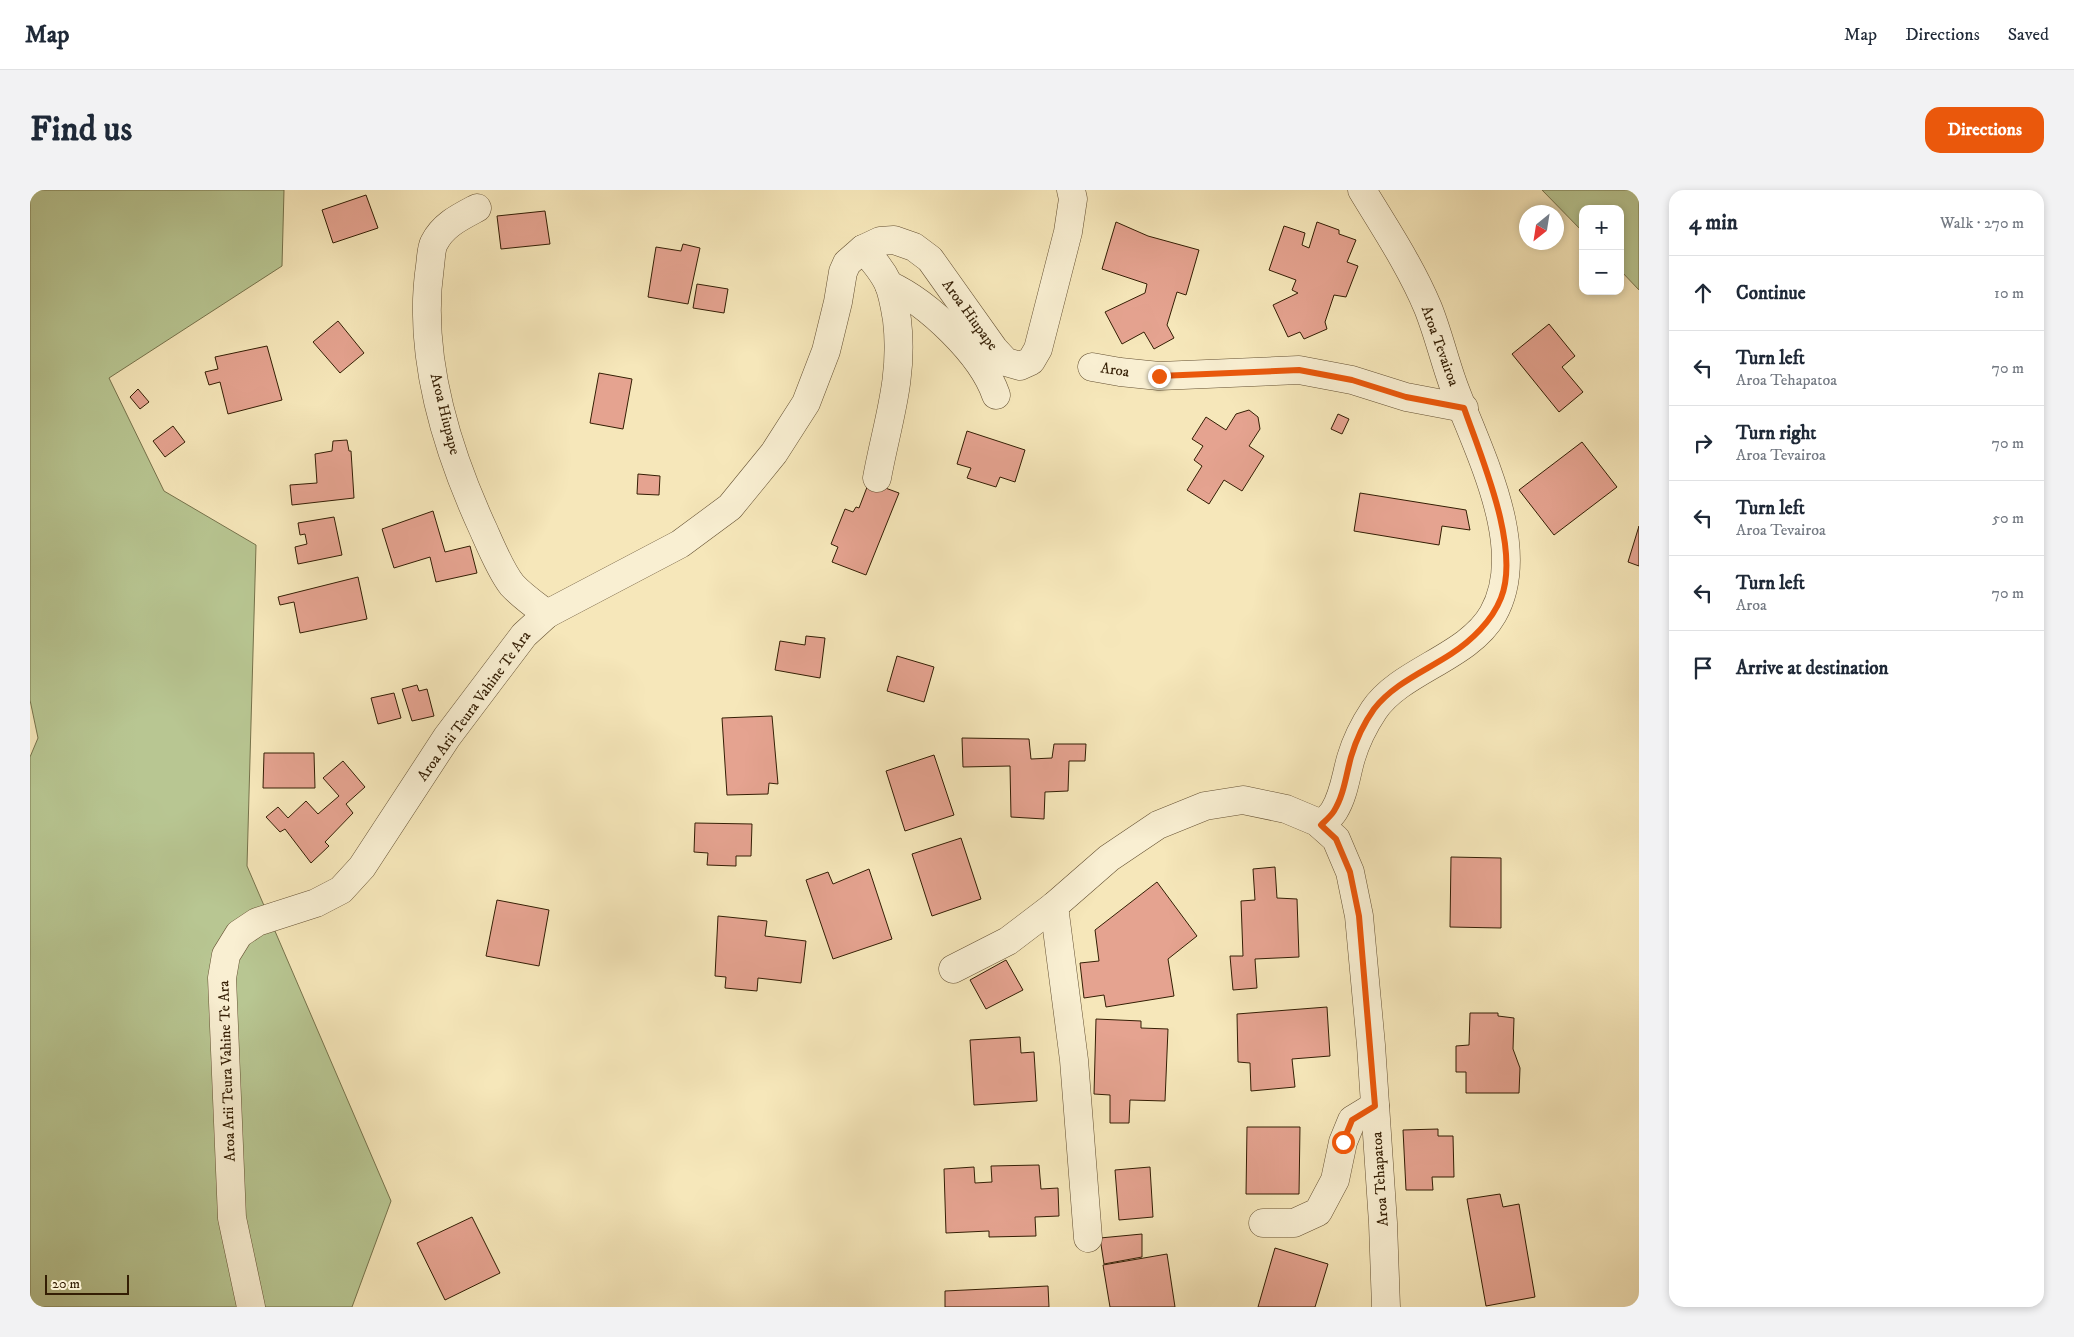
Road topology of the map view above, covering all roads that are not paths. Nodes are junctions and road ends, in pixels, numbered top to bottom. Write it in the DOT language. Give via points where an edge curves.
graph roads {
  1 [pos="1071,190"];
  2 [pos="1362,190"];
  3 [pos="477,208"];
  4 [pos="863,249"];
  5 [pos="889,285"];
  6 [pos="1092,366"];
  7 [pos="996,395"];
  8 [pos="1464,408"];
  9 [pos="877,478"];
  10 [pos="547,614"];
  11 [pos="1321,825"];
  12 [pos="1054,906"];
  13 [pos="953,969"];
  14 [pos="1375,1106"];
  15 [pos="1263,1223"];
  16 [pos="1088,1238"];
  17 [pos="251,1307"];
  18 [pos="1386,1307"];
  1 -- 4 [label="street, Aroa Hiupape" via="1073,199 1068,232 1038,349 1031,361 1020,366 1006,362 994,349 930,259 914,247 894,240 880,241"];
  2 -- 8 [label="street, Aroa Tevairoa" via="1428,309"];
  3 -- 10 [label="street, Aroa Hiupape" via="450,222 434,244 426,312 430,354 441,410 472,505 511,584"];
  4 -- 5 [label="street" via="880,268"];
  4 -- 10 [label="street, Aroa Arii Teura Vahine Te Ara" via="847,263 843,272 826,351 806,403 774,453 730,507 680,544"];
  5 -- 7 [label="street" via="906,292 931,311 978,362"];
  5 -- 9 [label="street" via="900,345 898,378"];
  6 -- 8 [label="street, Aroa" via="1159,376 1299,370"];
  8 -- 11 [label="street, Aroa Tevairoa" via="1501,519 1506,571 1502,597 1492,616 1475,636 1397,688 1375,708 1359,734 1334,812"];
  10 -- 17 [label="street, Aroa Arii Teura Vahine Te Ara" via="515,646 447,737 362,868 341,890 316,903 257,922 239,934 226,955 222,978 232,1218"];
  11 -- 12 [label="street, Aroa Tehapatoa" via="1286,809 1243,800 1205,806 1158,825 1109,858"];
  11 -- 14 [label="street, Aroa Tehapatoa" via="1336,839 1350,872 1359,916"];
  12 -- 13 [label="street, Aroa Tehapatoa" via="1008,941"];
  12 -- 16 [label="street" via="1074,1060"];
  14 -- 15 [label="street" via="1352,1120 1343,1142 1335,1180 1318,1212 1294,1222"];
  14 -- 18 [label="street, Aroa Tehapatoa" via="1384,1223"];
}
